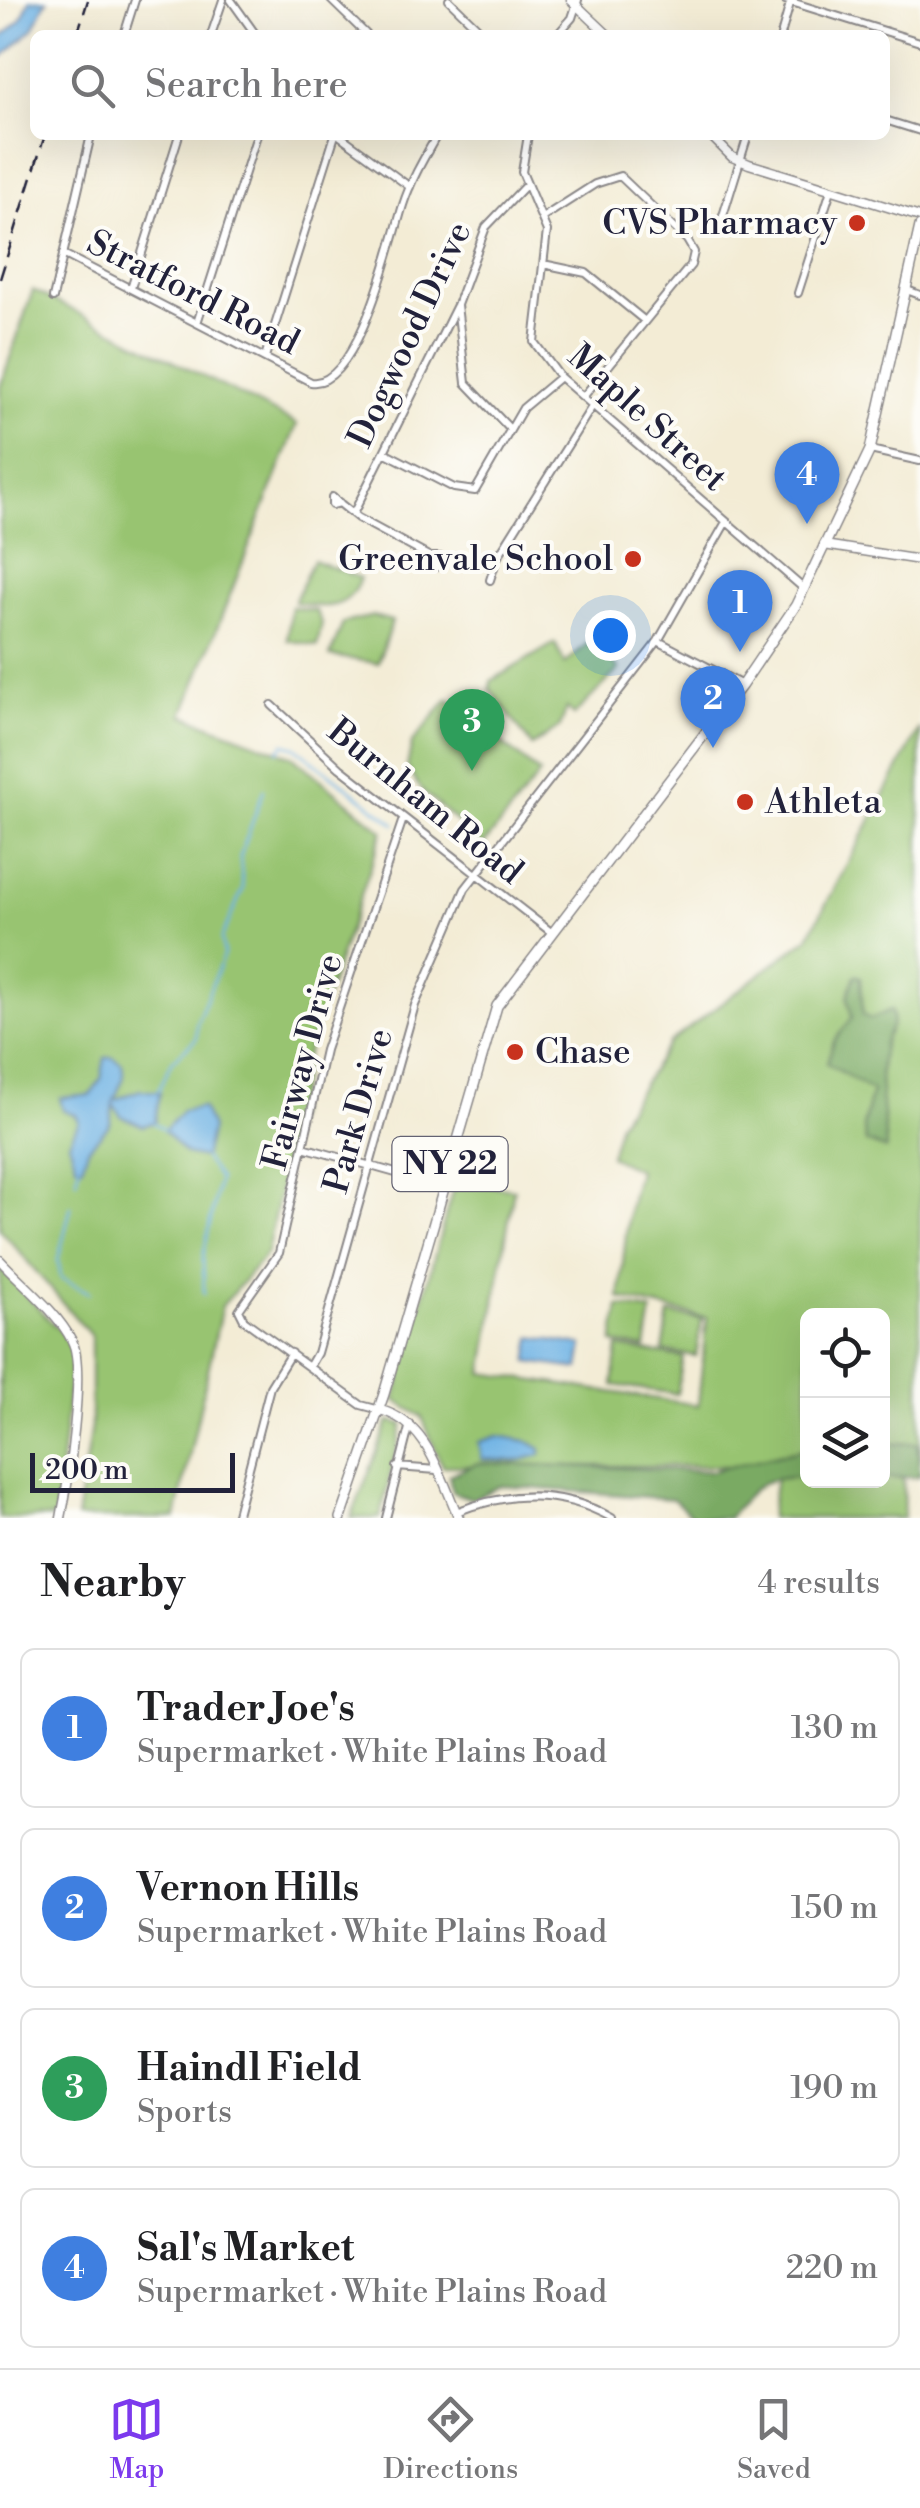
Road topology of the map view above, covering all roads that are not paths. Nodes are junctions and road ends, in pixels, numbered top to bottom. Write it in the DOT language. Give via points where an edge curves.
graph roads {
  1 [pos="135,0"];
  2 [pos="223,0"];
  3 [pos="231,0"];
  4 [pos="332,0"];
  5 [pos="449,0"];
  6 [pos="789,1"];
  7 [pos="575,2"];
  8 [pos="126,30"];
  9 [pos="212,30"];
  10 [pos="252,30"];
  11 [pos="362,30"];
  12 [pos="480,30"];
  13 [pos="561,30"];
  14 [pos="603,30"];
  15 [pos="782,30"];
  16 [pos="882,30"];
  17 [pos="890,33"];
  18 [pos="920,42"];
  19 [pos="890,122"];
  20 [pos="920,131"];
  21 [pos="90,140"];
  22 [pos="177,140"];
  23 [pos="255,140"];
  24 [pos="335,140"];
  25 [pos="344,140"];
  26 [pos="434,140"];
  27 [pos="527,140"];
  28 [pos="716,140"];
  29 [pos="746,140"];
  30 [pos="740,160"];
  31 [pos="525,186"];
  32 [pos="410,188"];
  33 [pos="831,190"];
  34 [pos="920,217"];
  35 [pos="542,218"];
  36 [pos="722,219"];
  37 [pos="920,226"];
  38 [pos="63,254"];
  39 [pos="543,264"];
  40 [pos="131,288"];
  41 [pos="907,290"];
  42 [pos="798,293"];
  43 [pos="920,295"];
  44 [pos="52,298"];
  45 [pos="457,305"];
  46 [pos="645,321"];
  47 [pos="197,322"];
  48 [pos="265,358"];
  49 [pos="560,377"];
  50 [pos="583,397"];
  51 [pos="593,405"];
  52 [pos="509,428"];
  53 [pos="870,450"];
  54 [pos="384,452"];
  55 [pos="920,461"];
  56 [pos="340,504"];
  57 [pos="353,514"];
  58 [pos="726,522"];
  59 [pos="824,546"];
  60 [pos="430,557"];
  61 [pos="920,560"];
  62 [pos="490,580"];
  63 [pos="804,589"];
  64 [pos="658,641"];
  65 [pos="742,685"];
  66 [pos="272,705"];
  67 [pos="403,819"];
  68 [pos="474,875"];
  69 [pos="551,932"];
  70 [pos="303,1147"];
  71 [pos="371,1166"];
  72 [pos="445,1181"];
  73 [pos="0,1260"];
  74 [pos="290,1354"];
  75 [pos="308,1366"];
  76 [pos="380,1410"];
  77 [pos="410,1424"];
  78 [pos="397,1466"];
  79 [pos="437,1470"];
  80 [pos="458,1515"];
  81 [pos="61,1518"];
  82 [pos="236,1518"];
  83 [pos="341,1518"];
  84 [pos="386,1518"];
  85 [pos="612,1518"];
  1 -- 8 [label="street"];
  2 -- 9 [label="street"];
  3 -- 10 [label="street"];
  4 -- 11 [label="street"];
  5 -- 12 [label="street"];
  6 -- 15 [label="street"];
  6 -- 16 [label="street"];
  7 -- 13 [label="street"];
  7 -- 14 [label="street"];
  17 -- 18 [label="street"];
  19 -- 20 [label="street"];
  21 -- 38 [label="street"];
  22 -- 40 [label="street"];
  23 -- 47 [label="street"];
  24 -- 48 [label="street"];
  25 -- 32 [label="street"];
  26 -- 32 [label="street, Stratford Road"];
  27 -- 31 [label="street"];
  28 -- 30 [label="street"];
  29 -- 30 [label="street"];
  30 -- 33 [label="street"];
  30 -- 36 [label="street"];
  31 -- 35 [label="street, Maple Street"];
  31 -- 45 [label="street, Dogwood Drive" via="491,219"];
  32 -- 48 [label="street, Stratford Road" via="373,304 336,373 311,382"];
  33 -- 34 [label="street"];
  33 -- 42 [label="street"];
  35 -- 39 [label="street, Maple Street"];
  35 -- 46 [label="street" via="614,176 652,204 694,256"];
  37 -- 41 [label="main road, NY 22"];
  38 -- 40 [label="street, Stratford Road"];
  38 -- 44 [label="street"];
  39 -- 46 [label="street" via="586,273"];
  39 -- 49 [label="street, Maple Street" via="534,342"];
  40 -- 47 [label="street, Stratford Road"];
  41 -- 43 [label="street"];
  41 -- 53 [label="main road, NY 22"];
  45 -- 52 [label="street" via="466,383"];
  45 -- 54 [label="street, Dogwood Drive"];
  46 -- 50 [label="street"];
  47 -- 48 [label="street, Stratford Road"];
  49 -- 50 [label="street, Maple Street"];
  49 -- 52 [label="street"];
  50 -- 51 [label="street, Maple Street"];
  51 -- 58 [label="street, Maple Street"];
  51 -- 62 [label="street" via="497,558"];
  52 -- 54 [label="street" via="479,487 470,492"];
  53 -- 55 [label="street"];
  53 -- 59 [label="main road, NY 22"];
  54 -- 57 [label="street, Dogwood Drive"];
  56 -- 57 [label="street"];
  57 -- 60 [label="street"];
  58 -- 63 [label="street, Maple Street"];
  58 -- 64 [label="street, Park Drive"];
  59 -- 61 [label="street"];
  59 -- 63 [label="main road, NY 22"];
  63 -- 65 [label="main road, NY 22"];
  64 -- 65 [label="street"];
  64 -- 68 [label="street, Park Drive"];
  65 -- 69 [label="main road, NY 22"];
  66 -- 67 [label="street, Burnham Road"];
  67 -- 68 [label="street, Burnham Road"];
  67 -- 70 [label="street, Fairway Drive" via="325,1050"];
  68 -- 69 [label="street, Burnham Road"];
  68 -- 71 [label="street, Park Drive" via="415,1006"];
  69 -- 72 [label="main road, NY 22" via="491,1020"];
  70 -- 71 [label="street"];
  70 -- 74 [label="street, Fairway Drive" via="279,1253 239,1310"];
  71 -- 72 [label="street"];
  71 -- 75 [label="street, Park Drive"];
  72 -- 76 [label="main road, NY 22"];
  73 -- 81 [label="street" via="76,1351"];
  74 -- 75 [label="street"];
  74 -- 82 [label="street" via="270,1387"];
  75 -- 76 [label="street" via="361,1405"];
  76 -- 77 [label="street"];
  76 -- 83 [label="main road, NY 22"];
  77 -- 78 [label="street"];
  77 -- 79 [label="street"];
  78 -- 79 [label="street"];
  78 -- 84 [label="street"];
  79 -- 80 [label="street"];
  80 -- 85 [label="street" via="492,1498 520,1494 586,1506"];
}
